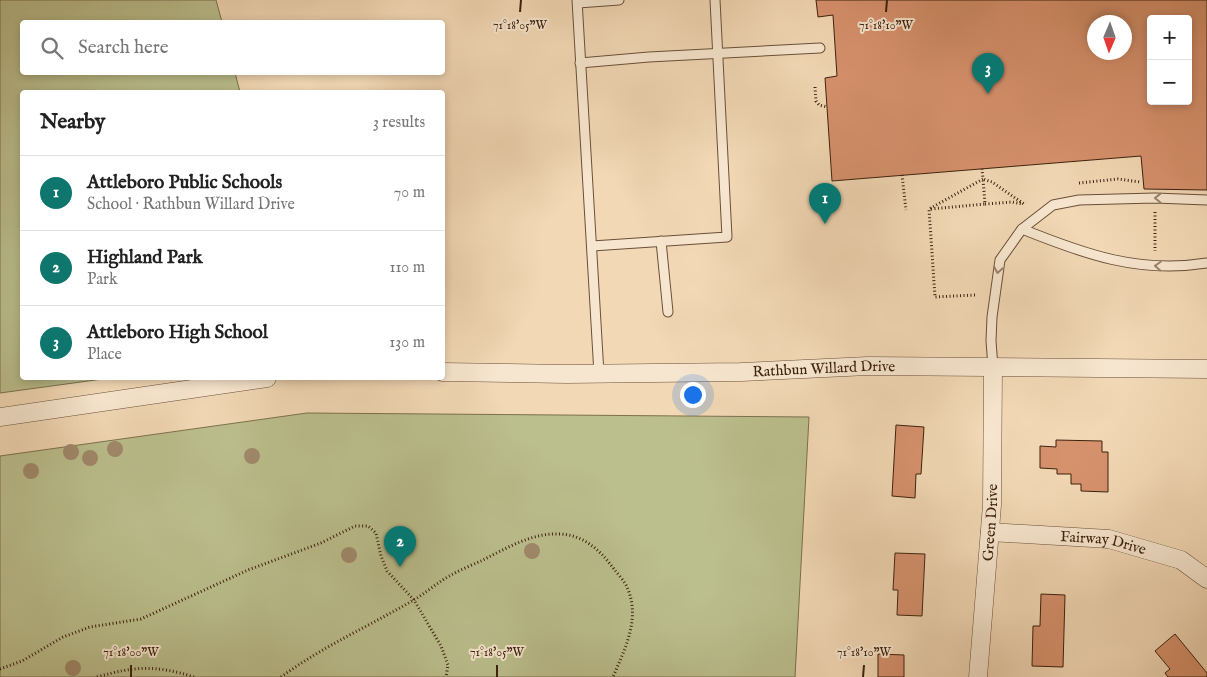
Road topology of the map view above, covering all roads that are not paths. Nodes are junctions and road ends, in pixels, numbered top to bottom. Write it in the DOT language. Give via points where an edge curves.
graph roads {
  1 [pos="619,0"];
  2 [pos="715,0"];
  3 [pos="577,2"];
  4 [pos="820,48"];
  5 [pos="718,53"];
  6 [pos="580,63"];
  7 [pos="1207,200"];
  8 [pos="1022,229"];
  9 [pos="661,241"];
  10 [pos="592,246"];
  11 [pos="1207,263"];
  12 [pos="668,312"];
  13 [pos="993,368"];
  14 [pos="1207,369"];
  15 [pos="445,372"];
  16 [pos="599,374"];
  17 [pos="253,380"];
  18 [pos="0,417"];
  19 [pos="990,532"];
  20 [pos="1207,579"];
  21 [pos="978,677"];
  1 -- 3 [label="lane"];
  2 -- 5 [label="lane"];
  3 -- 6 [label="lane"];
  4 -- 5 [label="lane"];
  5 -- 6 [label="lane"];
  5 -- 9 [label="lane" via="727,237"];
  6 -- 10 [label="lane"];
  7 -- 8 [label="lane, one-way" via="1078,200 1053,205"];
  11 -- 8 [label="lane, one-way" via="1131,264 1095,256"];
  8 -- 13 [label="lane, one-way" via="1000,260 992,317"];
  9 -- 10 [label="lane"];
  9 -- 12 [label="lane"];
  10 -- 16 [label="lane"];
  13 -- 14 [label="street, Rathbun Willard Drive"];
  13 -- 16 [label="street, Rathbun Willard Drive" via="868,366"];
  13 -- 19 [label="street, Green Drive"];
  15 -- 16 [label="street, Rathbun Willard Drive"];
  17 -- 18 [label="street"];
  19 -- 20 [label="street, Fairway Drive" via="1109,539 1181,560"];
  19 -- 21 [label="street, Green Drive"];
}
